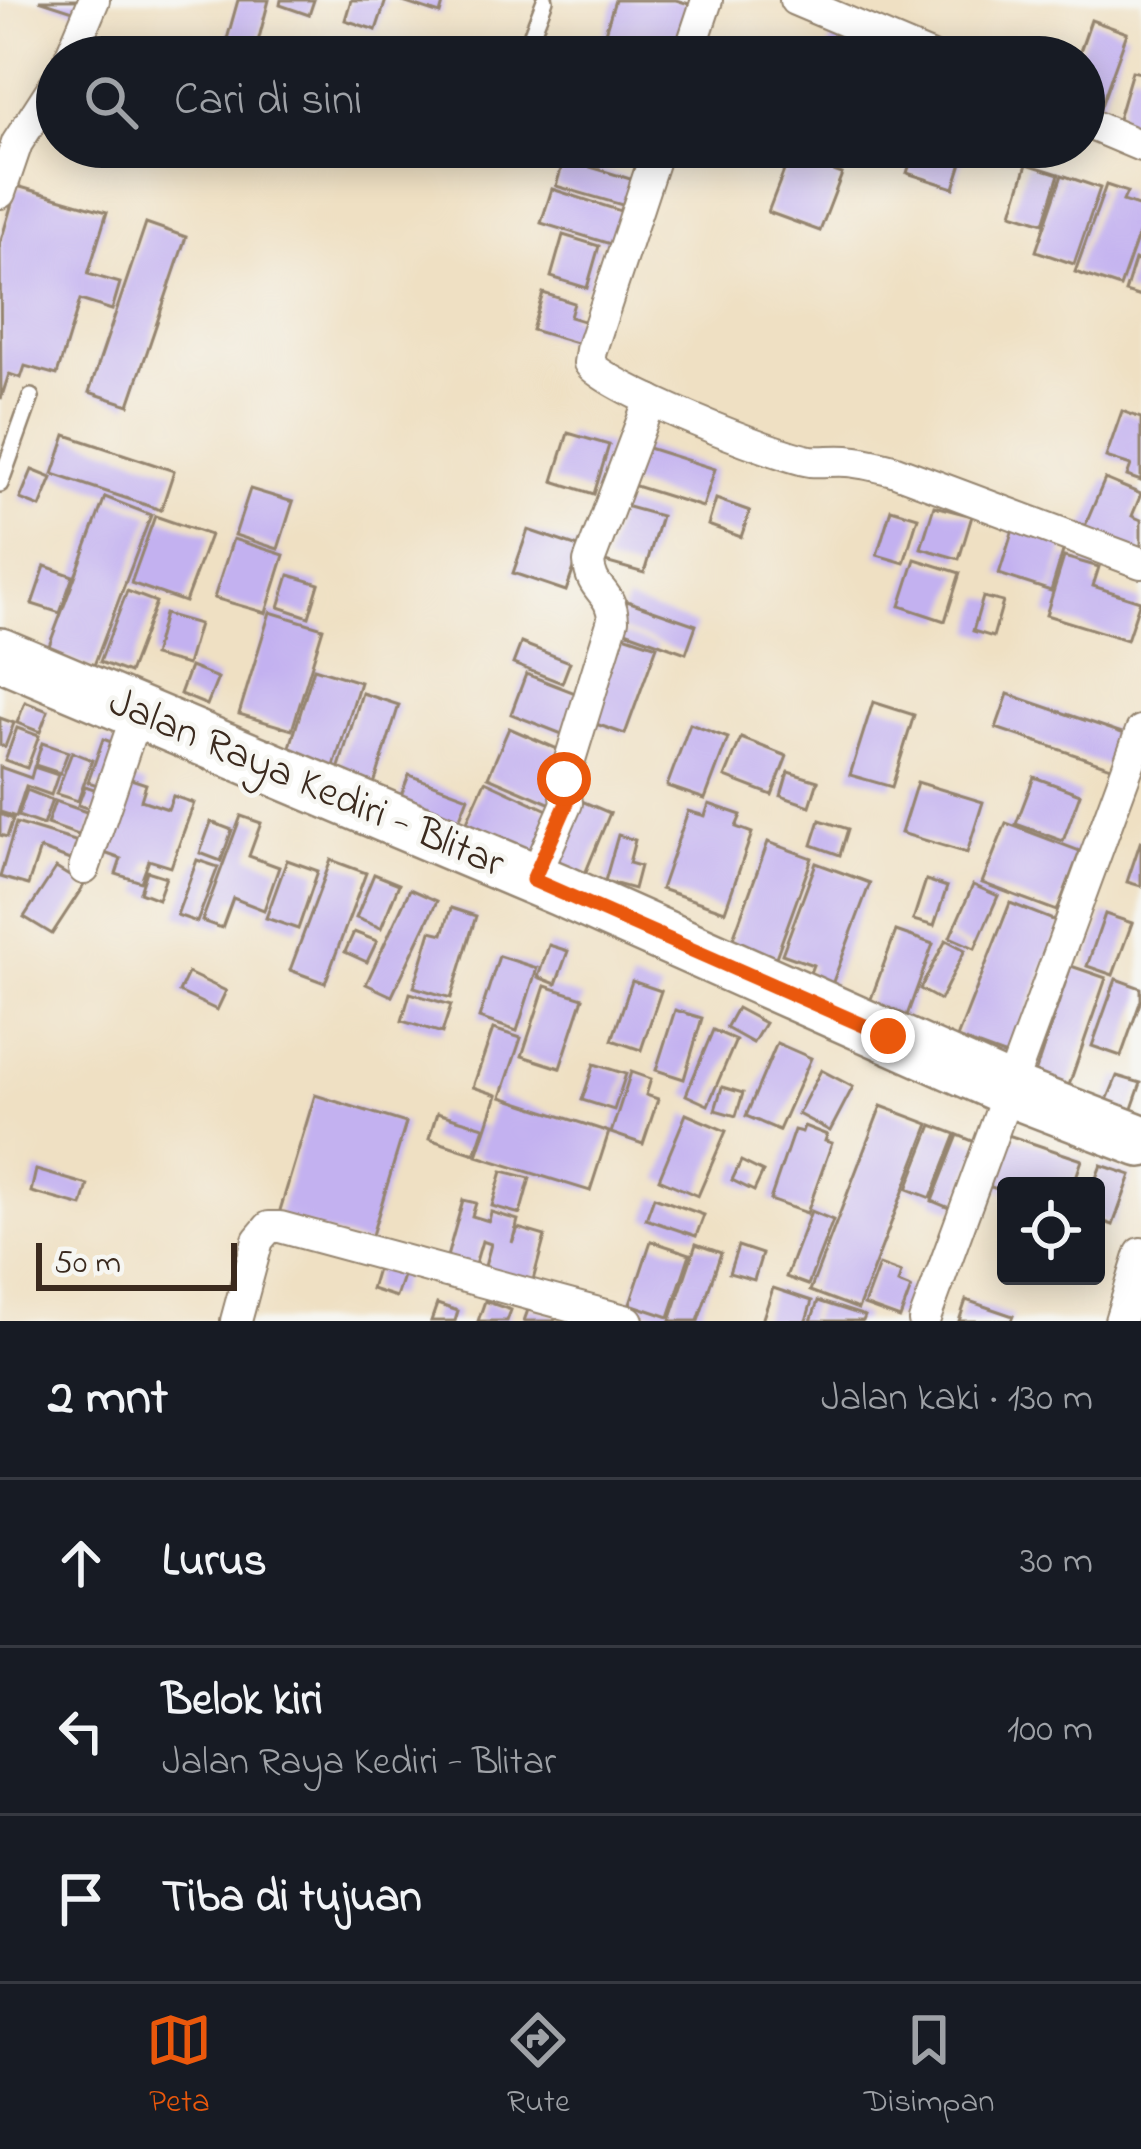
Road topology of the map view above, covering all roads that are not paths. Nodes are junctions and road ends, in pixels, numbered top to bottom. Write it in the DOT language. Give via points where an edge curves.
graph roads {
  1 [pos="94,0"];
  2 [pos="545,0"];
  3 [pos="707,0"];
  4 [pos="795,0"];
  5 [pos="79,36"];
  6 [pos="531,36"];
  7 [pos="695,36"];
  8 [pos="880,36"];
  9 [pos="36,114"];
  10 [pos="1105,131"];
  11 [pos="1141,146"];
  12 [pos="651,168"];
  13 [pos="0,193"];
  14 [pos="31,397"];
  15 [pos="650,400"];
  16 [pos="0,484"];
  17 [pos="1141,563"];
  18 [pos="0,654"];
  19 [pos="136,713"];
  20 [pos="1141,731"];
  21 [pos="84,869"];
  22 [pos="533,880"];
  23 [pos="1010,1091"];
  24 [pos="1141,1141"];
  25 [pos="1141,1253"];
  26 [pos="236,1321"];
  27 [pos="628,1321"];
  28 [pos="924,1321"];
  29 [pos="1120,1321"];
  1 -- 5 [label="street"];
  2 -- 6 [label="lane"];
  3 -- 7 [label="street"];
  4 -- 8 [label="street"];
  9 -- 13 [label="street"];
  10 -- 11 [label="street"];
  12 -- 15 [label="street" via="589,363"];
  14 -- 16 [label="lane"];
  15 -- 17 [label="street" via="807,460 893,470"];
  15 -- 22 [label="street" via="590,562 613,620 564,779 567,803"];
  18 -- 19 [label="main road, Jalan Raya Kediri - Blitar"];
  19 -- 21 [label="street"];
  19 -- 22 [label="main road, Jalan Raya Kediri - Blitar"];
  20 -- 23 [label="street"];
  22 -- 23 [label="main road, Jalan Raya Kediri - Blitar"];
  23 -- 24 [label="main road, Jalan Raya Kediri - Blitar"];
  23 -- 28 [label="street"];
  25 -- 29 [label="street"];
  26 -- 27 [label="street" via="258,1240 269,1227"];
}
